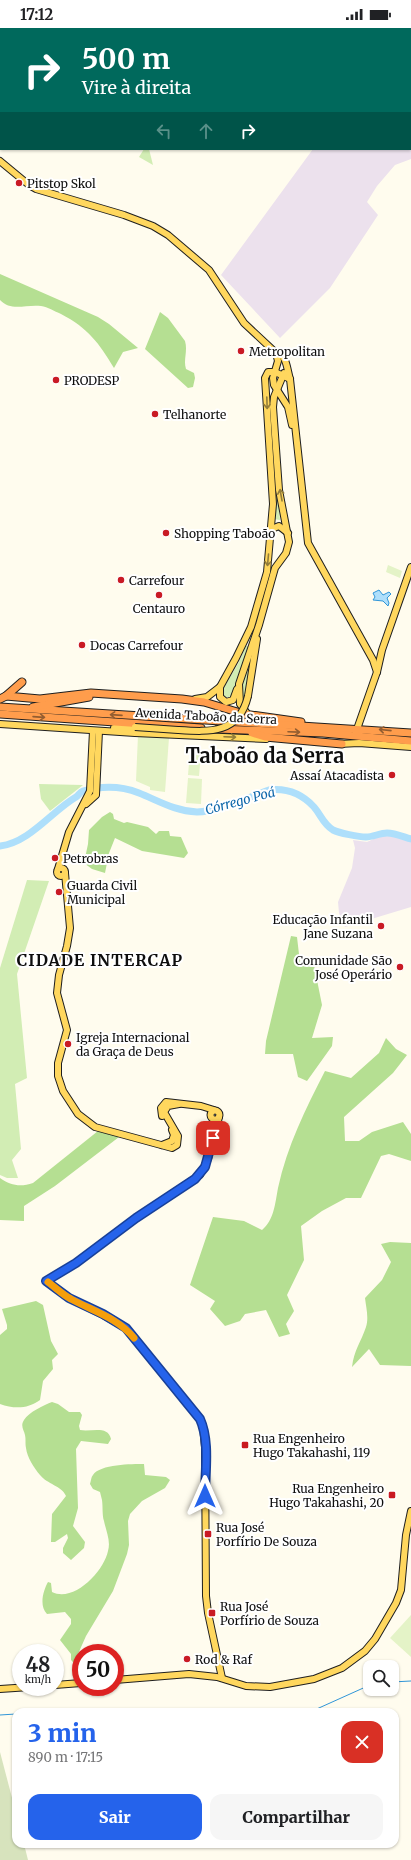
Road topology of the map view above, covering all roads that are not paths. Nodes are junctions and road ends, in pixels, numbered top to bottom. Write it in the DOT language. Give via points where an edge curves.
graph roads {
  1 [pos="0,161"];
  2 [pos="276,353"];
  3 [pos="286,363"];
  4 [pos="275,372"];
  5 [pos="284,376"];
  6 [pos="290,379"];
  7 [pos="276,391"];
  8 [pos="291,408"];
  9 [pos="274,411"];
  10 [pos="288,533"];
  11 [pos="269,535"];
  12 [pos="411,567"];
  13 [pos="259,625"];
  14 [pos="365,646"];
  15 [pos="381,653"];
  16 [pos="369,654"];
  17 [pos="377,672"];
  18 [pos="239,684"];
  19 [pos="220,687"];
  20 [pos="105,694"];
  21 [pos="24,697"];
  22 [pos="3,698"];
  23 [pos="182,699"];
  24 [pos="0,707"];
  25 [pos="27,709"];
  26 [pos="0,714"];
  27 [pos="253,715"];
  28 [pos="0,724"];
  29 [pos="317,726"];
  30 [pos="358,729"];
  31 [pos="99,730"];
  32 [pos="240,730"];
  33 [pos="411,733"];
  34 [pos="353,736"];
  35 [pos="411,741"];
  36 [pos="345,744"];
  37 [pos="411,747"];
  38 [pos="179,1104"];
  39 [pos="201,1106"];
  40 [pos="214,1110"];
  41 [pos="211,1117"];
  42 [pos="219,1117"];
  43 [pos="213,1138"];
  44 [pos="162,1146"];
  45 [pos="411,1511"];
  46 [pos="222,1678"];
  47 [pos="124,1679"];
  48 [pos="12,1689"];
  49 [pos="0,1690"];
  1 -- 2 [label="main road" via="36,189 124,215 168,235 209,270 244,323"];
  2 -- 3 [label="main road" via="282,355"];
  2 -- 4 [label="main road" via="278,361"];
  3 -- 5 [label="main road"];
  3 -- 6 [label="main road"];
  4 -- 5 [label="main road"];
  4 -- 7 [label="main road" via="273,381"];
  4 -- 11 [label="main road, one-way" via="268,372 265,381 273,504"];
  5 -- 6 [label="main road"];
  5 -- 7 [label="main road"];
  6 -- 8 [label="main road"];
  7 -- 8 [label="main road"];
  7 -- 9 [label="main road"];
  8 -- 9 [label="main road" via="279,403"];
  8 -- 14 [label="main road" via="308,543"];
  10 -- 9 [label="main road, one-way" via="280,490"];
  10 -- 11 [label="main road" via="282,527 276,526"];
  10 -- 13 [label="main road" via="289,547 276,568"];
  11 -- 19 [label="main road, one-way" via="269,562 251,627"];
  12 -- 15 [label="main road"];
  13 -- 18 [label="main road"];
  13 -- 31 [label="main road, bridge" via="246,705 237,718 219,730 135,727"];
  14 -- 15 [label="main road"];
  14 -- 16 [label="main road"];
  15 -- 16 [label="main road" via="376,657"];
  15 -- 17 [label="main road"];
  16 -- 17 [label="main road"];
  17 -- 30 [label="main road"];
  18 -- 19 [label="main road" via="235,698 226,702 220,697"];
  18 -- 27 [label="main road" via="242,708"];
  19 -- 23 [label="main road" via="207,697"];
  20 -- 21 [label="highway" via="40,699"];
  20 -- 23 [label="highway"];
  20 -- 25 [label="highway"];
  21 -- 22 [label="highway"];
  21 -- 22 [label="highway" via="22,682"];
  23 -- 27 [label="highway"];
  24 -- 25 [label="highway, Avenida Taboão da Serra"];
  29 -- 25 [label="highway, Avenida Taboão da Serra, one-way"];
  26 -- 32 [label="highway, Avenida Taboão da Serra, one-way"];
  27 -- 29 [label="highway"];
  28 -- 31 [label="main road"];
  29 -- 30 [label="highway, Avenida Taboão da Serra"];
  33 -- 30 [label="highway, Avenida Taboão da Serra, one-way"];
  30 -- 34 [label="main road"];
  31 -- 36 [label="main road, one-way"];
  31 -- 44 [label="main road" via="92,793 72,825 63,857 62,872 69,937 57,993 67,1030 59,1055 58,1076 67,1099 78,1114 95,1127"];
  32 -- 34 [label="highway, Avenida Taboão da Serra, one-way"];
  32 -- 36 [label="highway" via="265,737"];
  34 -- 35 [label="highway, Avenida Taboão da Serra"];
  34 -- 36 [label="main road"];
  36 -- 37 [label="main road"];
  38 -- 39 [label="main road"];
  38 -- 44 [label="main road" via="166,1102 162,1106 161,1112 174,1138"];
  38 -- 44 [label="main road" via="168,1106 164,1112 178,1136 177,1145 172,1148"];
  39 -- 40 [label="main road"];
  39 -- 41 [label="main road"];
  40 -- 41 [label="main road"];
  40 -- 42 [label="main road" via="219,1112"];
  41 -- 42 [label="main road"];
  41 -- 43 [label="main road"];
  42 -- 43 [label="main road"];
  43 -- 46 [label="main road" via="205,1167 195,1179 136,1218 76,1263 46,1281 69,1298 126,1328 200,1419 205,1447 206,1596"];
  45 -- 46 [label="main road" via="401,1590 375,1639 365,1651 342,1668 297,1683 258,1688"];
  46 -- 47 [label="main road" via="184,1674"];
  48 -- 49 [label="main road"];
}
